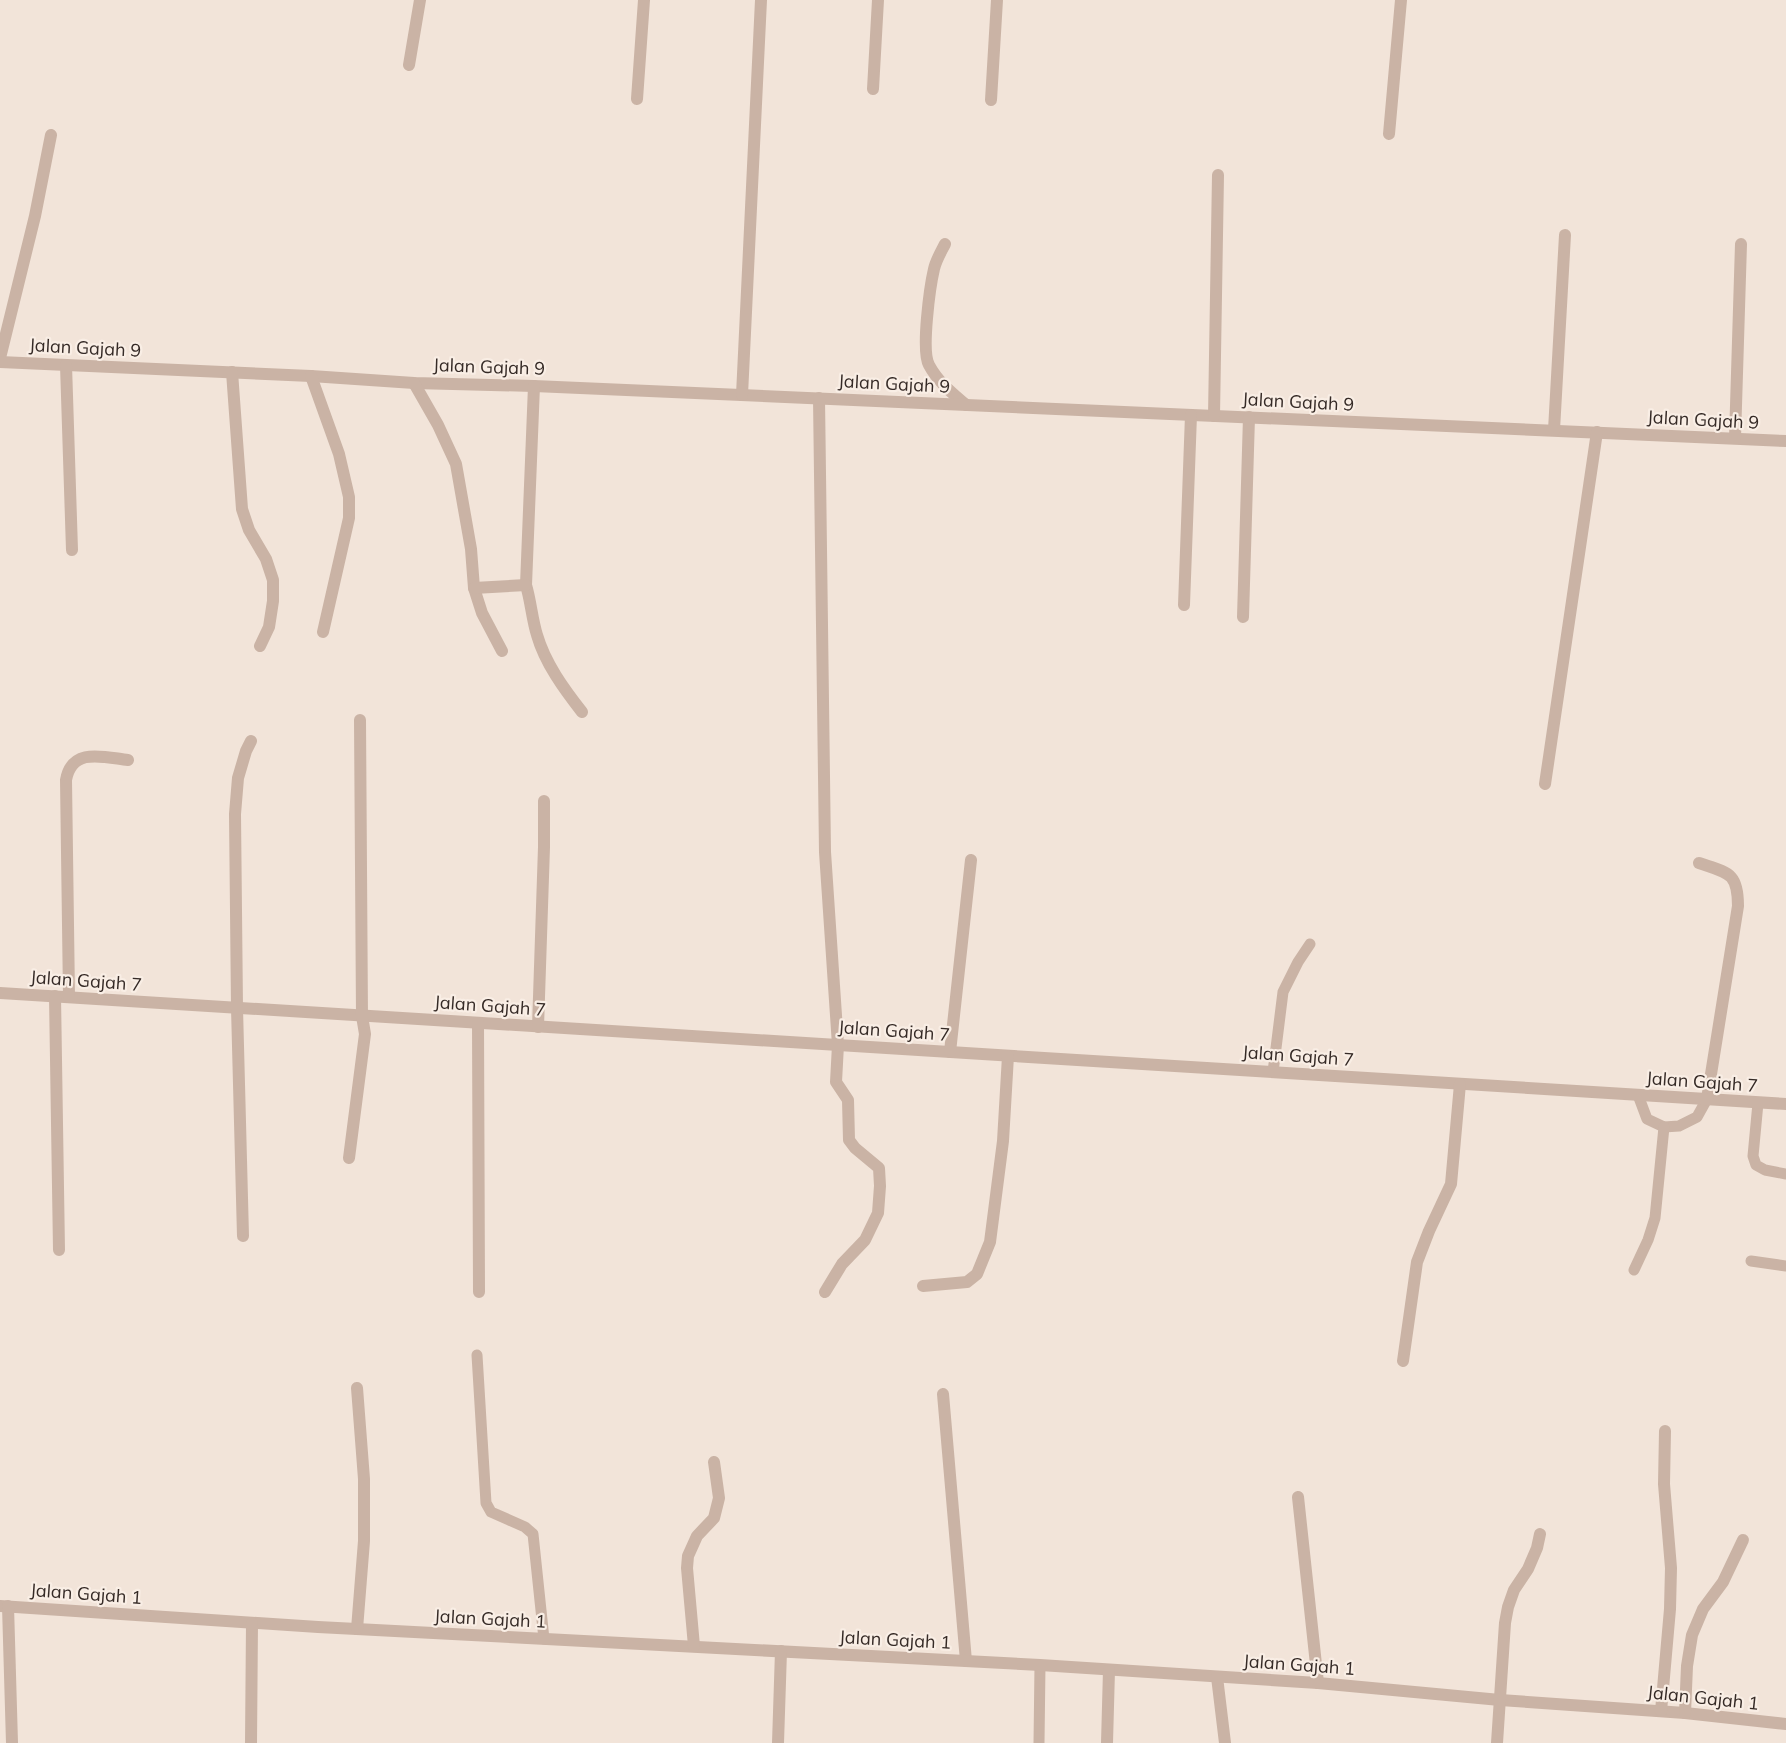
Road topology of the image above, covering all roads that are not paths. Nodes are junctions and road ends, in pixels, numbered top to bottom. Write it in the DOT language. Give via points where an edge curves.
graph roads {
  1 [pos="420,0"];
  2 [pos="644,0"];
  3 [pos="761,0"];
  4 [pos="878,0"];
  5 [pos="997,0"];
  6 [pos="1401,0"];
  7 [pos="409,65"];
  8 [pos="873,89"];
  9 [pos="637,99"];
  10 [pos="991,100"];
  11 [pos="1389,134"];
  12 [pos="51,135"];
  13 [pos="1218,175"];
  14 [pos="1565,236"];
  15 [pos="945,244"];
  16 [pos="1741,244"];
  17 [pos="0,358"];
  18 [pos="0,362"];
  19 [pos="66,365"];
  20 [pos="232,372"];
  21 [pos="311,376"];
  22 [pos="414,383"];
  23 [pos="534,386"];
  24 [pos="742,395"];
  25 [pos="819,398"];
  26 [pos="966,405"];
  27 [pos="1192,414"];
  28 [pos="1214,416"];
  29 [pos="1249,417"];
  30 [pos="1554,430"];
  31 [pos="1597,432"];
  32 [pos="1735,438"];
  33 [pos="1786,441"];
  34 [pos="72,550"];
  35 [pos="526,585"];
  36 [pos="474,588"];
  37 [pos="1184,605"];
  38 [pos="1243,617"];
  39 [pos="323,632"];
  40 [pos="260,646"];
  41 [pos="502,651"];
  42 [pos="582,712"];
  43 [pos="360,720"];
  44 [pos="251,740"];
  45 [pos="128,760"];
  46 [pos="1545,784"];
  47 [pos="544,801"];
  48 [pos="971,860"];
  49 [pos="1699,863"];
  50 [pos="1310,944"];
  51 [pos="0,993"];
  52 [pos="55,996"];
  53 [pos="69,997"];
  54 [pos="237,1008"];
  55 [pos="362,1016"];
  56 [pos="478,1023"];
  57 [pos="538,1026"];
  58 [pos="838,1045"];
  59 [pos="950,1052"];
  60 [pos="1008,1056"];
  61 [pos="1273,1072"];
  62 [pos="1460,1084"];
  63 [pos="1638,1095"];
  64 [pos="1707,1099"];
  65 [pos="1758,1103"];
  66 [pos="1786,1104"];
  67 [pos="1664,1127"];
  68 [pos="349,1158"];
  69 [pos="1786,1174"];
  70 [pos="243,1236"];
  71 [pos="59,1250"];
  72 [pos="1751,1261"];
  73 [pos="1786,1266"];
  74 [pos="1634,1270"];
  75 [pos="923,1286"];
  76 [pos="479,1292"];
  77 [pos="826,1292"];
  78 [pos="476,1354"];
  79 [pos="1403,1360"];
  80 [pos="357,1388"];
  81 [pos="944,1394"];
  82 [pos="1665,1431"];
  83 [pos="714,1462"];
  84 [pos="1298,1497"];
  85 [pos="1540,1534"];
  86 [pos="1743,1540"];
  87 [pos="4,1606"];
  88 [pos="252,1622"];
  89 [pos="357,1629"];
  90 [pos="544,1639"];
  91 [pos="694,1646"];
  92 [pos="781,1651"];
  93 [pos="966,1661"];
  94 [pos="1040,1665"];
  95 [pos="1109,1670"];
  96 [pos="1217,1676"];
  97 [pos="1318,1683"];
  98 [pos="1500,1700"];
  99 [pos="1661,1711"];
  100 [pos="1685,1713"];
  101 [pos="1786,1724"];
  102 [pos="12,1743"];
  103 [pos="251,1743"];
  104 [pos="778,1743"];
  105 [pos="1039,1743"];
  106 [pos="1106,1743"];
  107 [pos="1225,1743"];
  108 [pos="1497,1743"];
  1 -- 7 [label="street"];
  2 -- 9 [label="street"];
  3 -- 24 [label="street"];
  4 -- 8 [label="street"];
  5 -- 10 [label="street"];
  6 -- 11 [label="street"];
  12 -- 17 [label="street"];
  13 -- 28 [label="street"];
  14 -- 30 [label="street"];
  15 -- 26 [label="street" via="934,266 931,283 925,344 927,363 942,384"];
  16 -- 32 [label="street"];
  18 -- 19 [label="street, Jalan Gajah 9"];
  19 -- 20 [label="street, Jalan Gajah 9"];
  19 -- 34 [label="street"];
  20 -- 21 [label="street, Jalan Gajah 9"];
  20 -- 40 [label="street" via="242,509 273,580 269,627"];
  21 -- 22 [label="street, Jalan Gajah 9"];
  21 -- 39 [label="street" via="339,454 349,497 349,518"];
  22 -- 23 [label="street, Jalan Gajah 9"];
  22 -- 36 [label="street" via="456,464 471,549"];
  23 -- 24 [label="street, Jalan Gajah 9"];
  23 -- 35 [label="street"];
  24 -- 25 [label="street, Jalan Gajah 9"];
  25 -- 26 [label="street, Jalan Gajah 9"];
  25 -- 58 [label="street" via="824,852"];
  26 -- 27 [label="street, Jalan Gajah 9"];
  27 -- 28 [label="street, Jalan Gajah 9"];
  27 -- 37 [label="street"];
  28 -- 29 [label="street, Jalan Gajah 9"];
  29 -- 30 [label="street, Jalan Gajah 9"];
  29 -- 38 [label="street"];
  30 -- 31 [label="street, Jalan Gajah 9"];
  31 -- 32 [label="street, Jalan Gajah 9"];
  31 -- 46 [label="street"];
  32 -- 33 [label="street, Jalan Gajah 9"];
  35 -- 36 [label="street"];
  35 -- 42 [label="street" via="537,635 551,668"];
  36 -- 41 [label="street"];
  43 -- 55 [label="street"];
  44 -- 54 [label="street" via="238,778 235,814"];
  45 -- 53 [label="street" via="82,757 68,770"];
  47 -- 57 [label="street"];
  48 -- 59 [label="street"];
  49 -- 64 [label="street" via="1734,879 1738,891"];
  50 -- 61 [label="lane" via="1283,992"];
  51 -- 52 [label="street, Jalan Gajah 7"];
  52 -- 53 [label="street, Jalan Gajah 7"];
  52 -- 71 [label="street"];
  53 -- 54 [label="street, Jalan Gajah 7"];
  54 -- 55 [label="street, Jalan Gajah 7"];
  54 -- 70 [label="street"];
  55 -- 56 [label="street, Jalan Gajah 7"];
  55 -- 68 [label="street" via="365,1034"];
  56 -- 57 [label="street, Jalan Gajah 7"];
  56 -- 76 [label="street"];
  57 -- 58 [label="street, Jalan Gajah 7"];
  58 -- 59 [label="street, Jalan Gajah 7"];
  58 -- 77 [label="street" via="836,1082 848,1100 849,1140 879,1168 880,1186 878,1213 865,1240 842,1264"];
  59 -- 60 [label="street, Jalan Gajah 7"];
  60 -- 61 [label="street, Jalan Gajah 7"];
  60 -- 75 [label="street" via="1003,1141 990,1242 977,1274 967,1282"];
  61 -- 62 [label="street, Jalan Gajah 7"];
  62 -- 63 [label="street, Jalan Gajah 7"];
  62 -- 79 [label="street" via="1450,1184 1417,1262"];
  63 -- 64 [label="street, Jalan Gajah 7"];
  63 -- 67 [label="lane" via="1647,1118"];
  64 -- 65 [label="street, Jalan Gajah 7"];
  64 -- 67 [label="lane" via="1697,1117 1679,1126"];
  65 -- 66 [label="street, Jalan Gajah 7"];
  65 -- 69 [label="lane" via="1753,1156 1756,1164 1765,1170"];
  67 -- 74 [label="lane" via="1655,1218"];
  72 -- 73 [label="lane"];
  78 -- 90 [label="lane" via="487,1508 533,1534"];
  80 -- 89 [label="street" via="364,1479 364,1541"];
  81 -- 93 [label="street"];
  82 -- 99 [label="street" via="1664,1484 1671,1568"];
  83 -- 91 [label="street" via="719,1498 714,1518 697,1536 688,1556"];
  84 -- 97 [label="street"];
  85 -- 98 [label="street" via="1528,1569 1514,1590 1508,1607"];
  86 -- 100 [label="street" via="1692,1634"];
  87 -- 88 [label="street, Jalan Gajah 1"];
  87 -- 102 [label="street"];
  88 -- 89 [label="street, Jalan Gajah 1"];
  88 -- 103 [label="street"];
  89 -- 90 [label="street, Jalan Gajah 1"];
  90 -- 91 [label="street, Jalan Gajah 1"];
  91 -- 92 [label="street, Jalan Gajah 1"];
  92 -- 93 [label="street, Jalan Gajah 1"];
  92 -- 104 [label="street"];
  93 -- 94 [label="street, Jalan Gajah 1"];
  94 -- 95 [label="street, Jalan Gajah 1"];
  94 -- 105 [label="lane"];
  95 -- 96 [label="street, Jalan Gajah 1"];
  95 -- 106 [label="street"];
  96 -- 97 [label="street, Jalan Gajah 1"];
  96 -- 107 [label="street"];
  97 -- 98 [label="street, Jalan Gajah 1"];
  98 -- 99 [label="street, Jalan Gajah 1"];
  98 -- 108 [label="street"];
  99 -- 100 [label="street, Jalan Gajah 1"];
  100 -- 101 [label="street, Jalan Gajah 1"];
}
